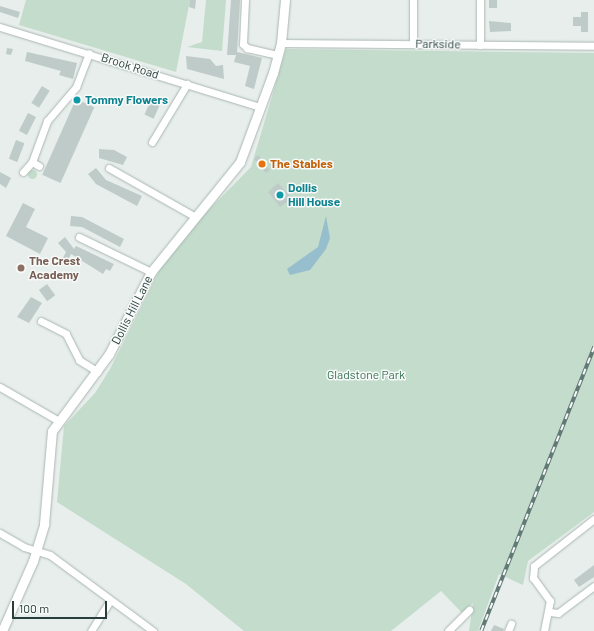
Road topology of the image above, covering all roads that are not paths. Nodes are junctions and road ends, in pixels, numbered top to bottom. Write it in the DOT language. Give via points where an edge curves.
graph roads {
  1 [pos="246,0"];
  2 [pos="285,0"];
  3 [pos="413,0"];
  4 [pos="480,0"];
  5 [pos="0,27"];
  6 [pos="281,43"];
  7 [pos="413,43"];
  8 [pos="480,45"];
  9 [pos="594,46"];
  10 [pos="88,53"];
  11 [pos="278,55"];
  12 [pos="187,84"];
  13 [pos="260,107"];
  14 [pos="152,142"];
  15 [pos="32,162"];
  16 [pos="39,166"];
  17 [pos="109,168"];
  18 [pos="23,172"];
  19 [pos="194,216"];
  20 [pos="79,237"];
  21 [pos="151,272"];
  22 [pos="40,321"];
  23 [pos="98,372"];
  24 [pos="0,387"];
  25 [pos="59,420"];
  26 [pos="594,518"];
  27 [pos="0,533"];
  28 [pos="36,550"];
  29 [pos="594,586"];
  30 [pos="110,600"];
  31 [pos="469,610"];
  32 [pos="550,612"];
  33 [pos="511,624"];
  34 [pos="2,631"];
  35 [pos="91,631"];
  36 [pos="153,631"];
  37 [pos="448,631"];
  38 [pos="508,631"];
  39 [pos="544,631"];
  1 -- 11 [label="street" via="243,44 247,48"];
  2 -- 6 [label="street, Dollis Hill Lane"];
  3 -- 7 [label="street"];
  4 -- 8 [label="street"];
  5 -- 10 [label="street, Brook Road"];
  6 -- 7 [label="street, Parkside"];
  6 -- 11 [label="street, Dollis Hill Lane"];
  7 -- 8 [label="street, Parkside"];
  8 -- 9 [label="street, Parkside"];
  10 -- 12 [label="street, Brook Road"];
  10 -- 15 [label="street" via="76,87 45,126"];
  11 -- 13 [label="street, Dollis Hill Lane"];
  12 -- 13 [label="street, Brook Road"];
  12 -- 14 [label="street"];
  13 -- 19 [label="street, Dollis Hill Lane" via="240,162"];
  15 -- 16 [label="street"];
  15 -- 18 [label="street"];
  17 -- 19 [label="street"];
  19 -- 21 [label="street, Dollis Hill Lane"];
  20 -- 21 [label="street"];
  21 -- 23 [label="street, Dollis Hill Lane"];
  22 -- 23 [label="street" via="66,334 79,360"];
  23 -- 25 [label="street, Dollis Hill Lane"];
  24 -- 25 [label="street"];
  25 -- 28 [label="street, Dollis Hill Lane" via="51,437 44,524"];
  26 -- 32 [label="street" via="536,562 532,576 550,601"];
  27 -- 28 [label="street"];
  28 -- 30 [label="street" via="50,555"];
  28 -- 34 [label="street, Dollis Hill Lane"];
  29 -- 32 [label="street" via="558,613"];
  30 -- 35 [label="street"];
  30 -- 36 [label="street"];
  31 -- 37 [label="street"];
  32 -- 39 [label="street"];
  33 -- 38 [label="street"];
}
